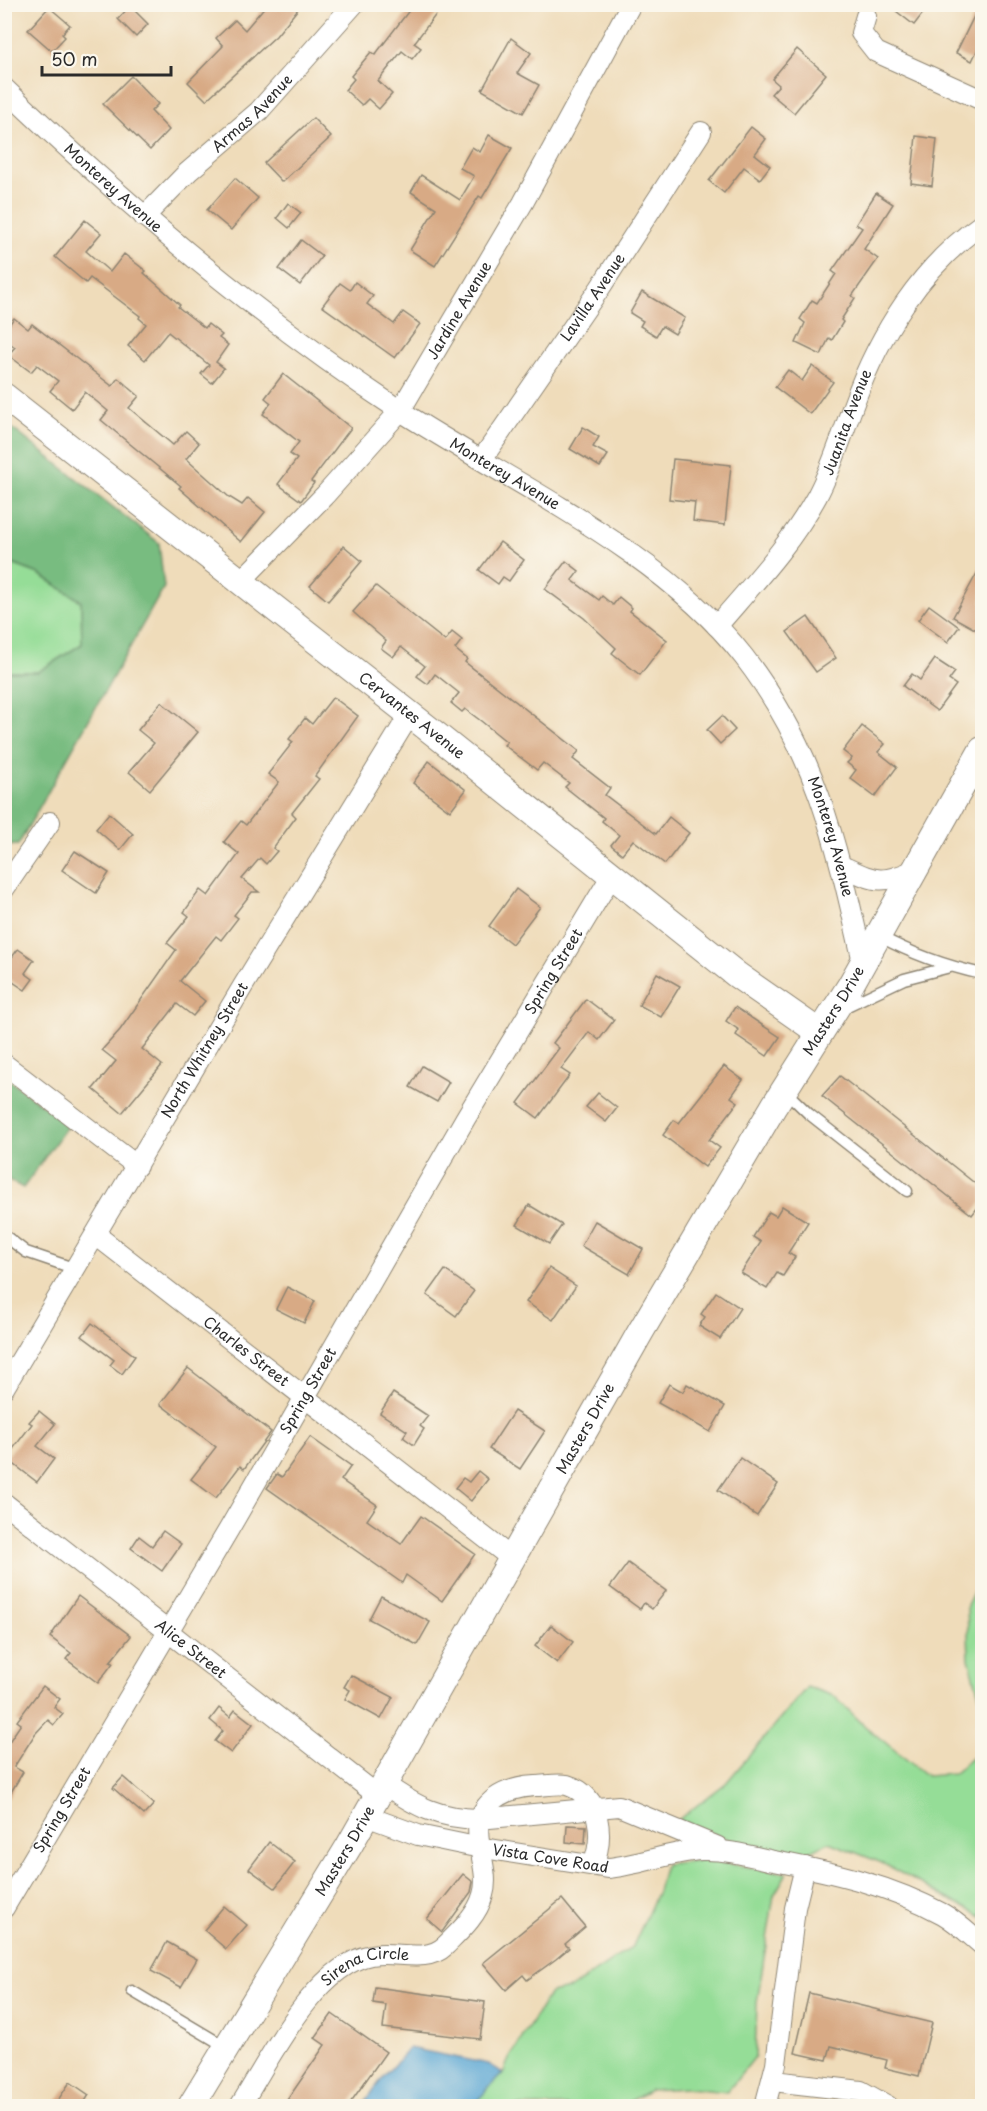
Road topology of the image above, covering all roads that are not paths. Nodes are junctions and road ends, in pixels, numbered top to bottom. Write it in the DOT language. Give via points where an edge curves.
graph roads {
  1 [pos="354,4"];
  2 [pos="631,4"];
  3 [pos="863,24"];
  4 [pos="4,88"];
  5 [pos="982,100"];
  6 [pos="701,132"];
  7 [pos="144,217"];
  8 [pos="982,224"];
  9 [pos="4,396"];
  10 [pos="400,411"];
  11 [pos="482,459"];
  12 [pos="240,582"];
  13 [pos="717,626"];
  14 [pos="410,714"];
  15 [pos="982,750"];
  16 [pos="50,822"];
  17 [pos="842,866"];
  18 [pos="917,869"];
  19 [pos="612,875"];
  20 [pos="4,890"];
  21 [pos="879,935"];
  22 [pos="863,962"];
  23 [pos="950,967"];
  24 [pos="982,974"];
  25 [pos="826,1023"];
  26 [pos="4,1064"];
  27 [pos="784,1090"];
  28 [pos="137,1166"];
  29 [pos="907,1191"];
  30 [pos="4,1234"];
  31 [pos="96,1235"];
  32 [pos="76,1269"];
  33 [pos="4,1388"];
  34 [pos="305,1396"];
  35 [pos="4,1503"];
  36 [pos="510,1557"];
  37 [pos="166,1630"];
  38 [pos="376,1798"];
  39 [pos="593,1808"];
  40 [pos="479,1819"];
  41 [pos="482,1848"];
  42 [pos="738,1854"];
  43 [pos="594,1865"];
  44 [pos="805,1867"];
  45 [pos="4,1908"];
  46 [pos="982,1945"];
  47 [pos="132,1991"];
  48 [pos="226,2047"];
  49 [pos="773,2081"];
  50 [pos="191,2106"];
  51 [pos="240,2106"];
  52 [pos="765,2106"];
  53 [pos="888,2106"];
  1 -- 7 [label="street, Armas Avenue" via="259,111 188,172"];
  2 -- 10 [label="street, Jardine Avenue" via="523,203"];
  3 -- 5 [label="street" via="876,52"];
  4 -- 7 [label="street, Monterey Avenue"];
  6 -- 11 [label="street, Lavilla Avenue"];
  7 -- 10 [label="street, Monterey Avenue" via="237,294"];
  8 -- 13 [label="street, Juanita Avenue" via="944,255 901,310 867,371 840,447 816,499 777,555"];
  9 -- 12 [label="street, Cervantes Avenue"];
  10 -- 11 [label="street, Monterey Avenue"];
  10 -- 12 [label="street, Jardine Avenue"];
  11 -- 13 [label="street, Monterey Avenue" via="592,528 687,598"];
  12 -- 14 [label="street, Cervantes Avenue"];
  13 -- 17 [label="street, Monterey Avenue" via="787,720 809,764"];
  14 -- 19 [label="street, Cervantes Avenue"];
  14 -- 28 [label="street, North Whitney Street"];
  15 -- 18 [label="street, Masters Drive"];
  16 -- 20 [label="street"];
  17 -- 18 [label="street" via="870,879 890,881"];
  17 -- 22 [label="street, Monterey Avenue"];
  18 -- 21 [label="street, Masters Drive"];
  19 -- 25 [label="street, Cervantes Avenue" via="737,975"];
  19 -- 34 [label="street, Spring Street"];
  21 -- 22 [label="street, Masters Drive"];
  21 -- 23 [label="lane"];
  22 -- 25 [label="street, Masters Drive"];
  23 -- 24 [label="lane"];
  23 -- 25 [label="lane" via="904,979"];
  25 -- 27 [label="street, Masters Drive"];
  26 -- 28 [label="street"];
  27 -- 29 [label="lane"];
  27 -- 36 [label="street, Masters Drive"];
  28 -- 31 [label="street, North Whitney Street"];
  30 -- 32 [label="lane" via="26,1252"];
  31 -- 32 [label="street, North Whitney Street"];
  31 -- 34 [label="street, Charles Street"];
  32 -- 33 [label="street, North Whitney Street"];
  34 -- 36 [label="street, Charles Street"];
  34 -- 37 [label="street, Spring Street"];
  35 -- 37 [label="street, Alice Street"];
  36 -- 38 [label="street, Masters Drive"];
  37 -- 38 [label="street, Alice Street"];
  37 -- 45 [label="street, Spring Street"];
  38 -- 40 [label="street, Vista Cove Road" via="408,1801 435,1814"];
  38 -- 41 [label="street, Vista Cove Road" via="418,1835"];
  38 -- 48 [label="street, Masters Drive"];
  39 -- 40 [label="street, Vista Cove Road"];
  39 -- 40 [label="street" via="579,1791 565,1785 529,1786 509,1790 488,1806"];
  39 -- 42 [label="street, Vista Cove Road" via="620,1806"];
  39 -- 43 [label="street" via="600,1824 600,1847"];
  40 -- 41 [label="street, Sirena Circle"];
  41 -- 43 [label="street, Vista Cove Road"];
  41 -- 51 [label="street, Sirena Circle" via="486,1877 483,1896 468,1924 440,1951 424,1955 372,1954 348,1962 325,1981 300,2012"];
  42 -- 43 [label="street, Vista Cove Road" via="704,1850 667,1854 629,1866"];
  42 -- 44 [label="street, Vista Cove Road"];
  44 -- 46 [label="street, Vista Cove Road" via="856,1878 898,1893 944,1915"];
  44 -- 49 [label="street" via="795,1908"];
  47 -- 48 [label="lane"];
  48 -- 50 [label="street, Masters Drive"];
  49 -- 52 [label="street"];
  49 -- 53 [label="street" via="861,2091"];
}
